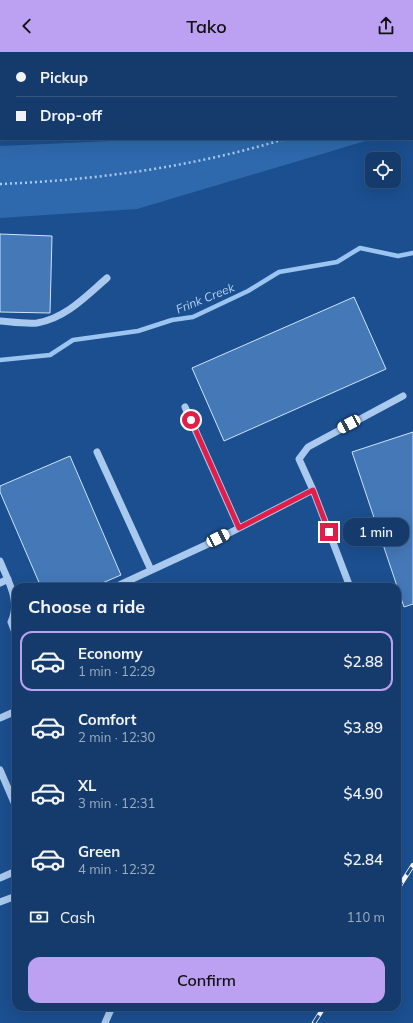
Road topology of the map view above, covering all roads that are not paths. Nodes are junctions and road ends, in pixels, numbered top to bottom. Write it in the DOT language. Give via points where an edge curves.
graph roads {
  1 [pos="107,278"];
  2 [pos="0,321"];
  3 [pos="403,396"];
  4 [pos="185,407"];
  5 [pos="97,452"];
  6 [pos="313,490"];
  7 [pos="239,528"];
  8 [pos="0,561"];
  9 [pos="151,570"];
  10 [pos="8,579"];
  11 [pos="0,583"];
  12 [pos="123,583"];
  13 [pos="348,583"];
  14 [pos="12,589"];
  15 [pos="12,713"];
  16 [pos="0,718"];
  17 [pos="0,770"];
  18 [pos="12,798"];
  19 [pos="12,873"];
  20 [pos="0,878"];
  21 [pos="12,898"];
  22 [pos="0,902"];
  23 [pos="110,1011"];
  24 [pos="105,1023"];
  1 -- 2 [label="street" via="74,306 56,317 36,323"];
  3 -- 6 [label="street" via="308,447 299,459"];
  4 -- 7 [label="street"];
  5 -- 9 [label="street"];
  6 -- 7 [label="street"];
  6 -- 13 [label="street"];
  7 -- 9 [label="street"];
  8 -- 10 [label="street"];
  9 -- 12 [label="street"];
  10 -- 11 [label="street"];
  10 -- 14 [label="street"];
  15 -- 16 [label="street"];
  17 -- 18 [label="street"];
  19 -- 20 [label="street"];
  21 -- 22 [label="street"];
  23 -- 24 [label="street"];
}
